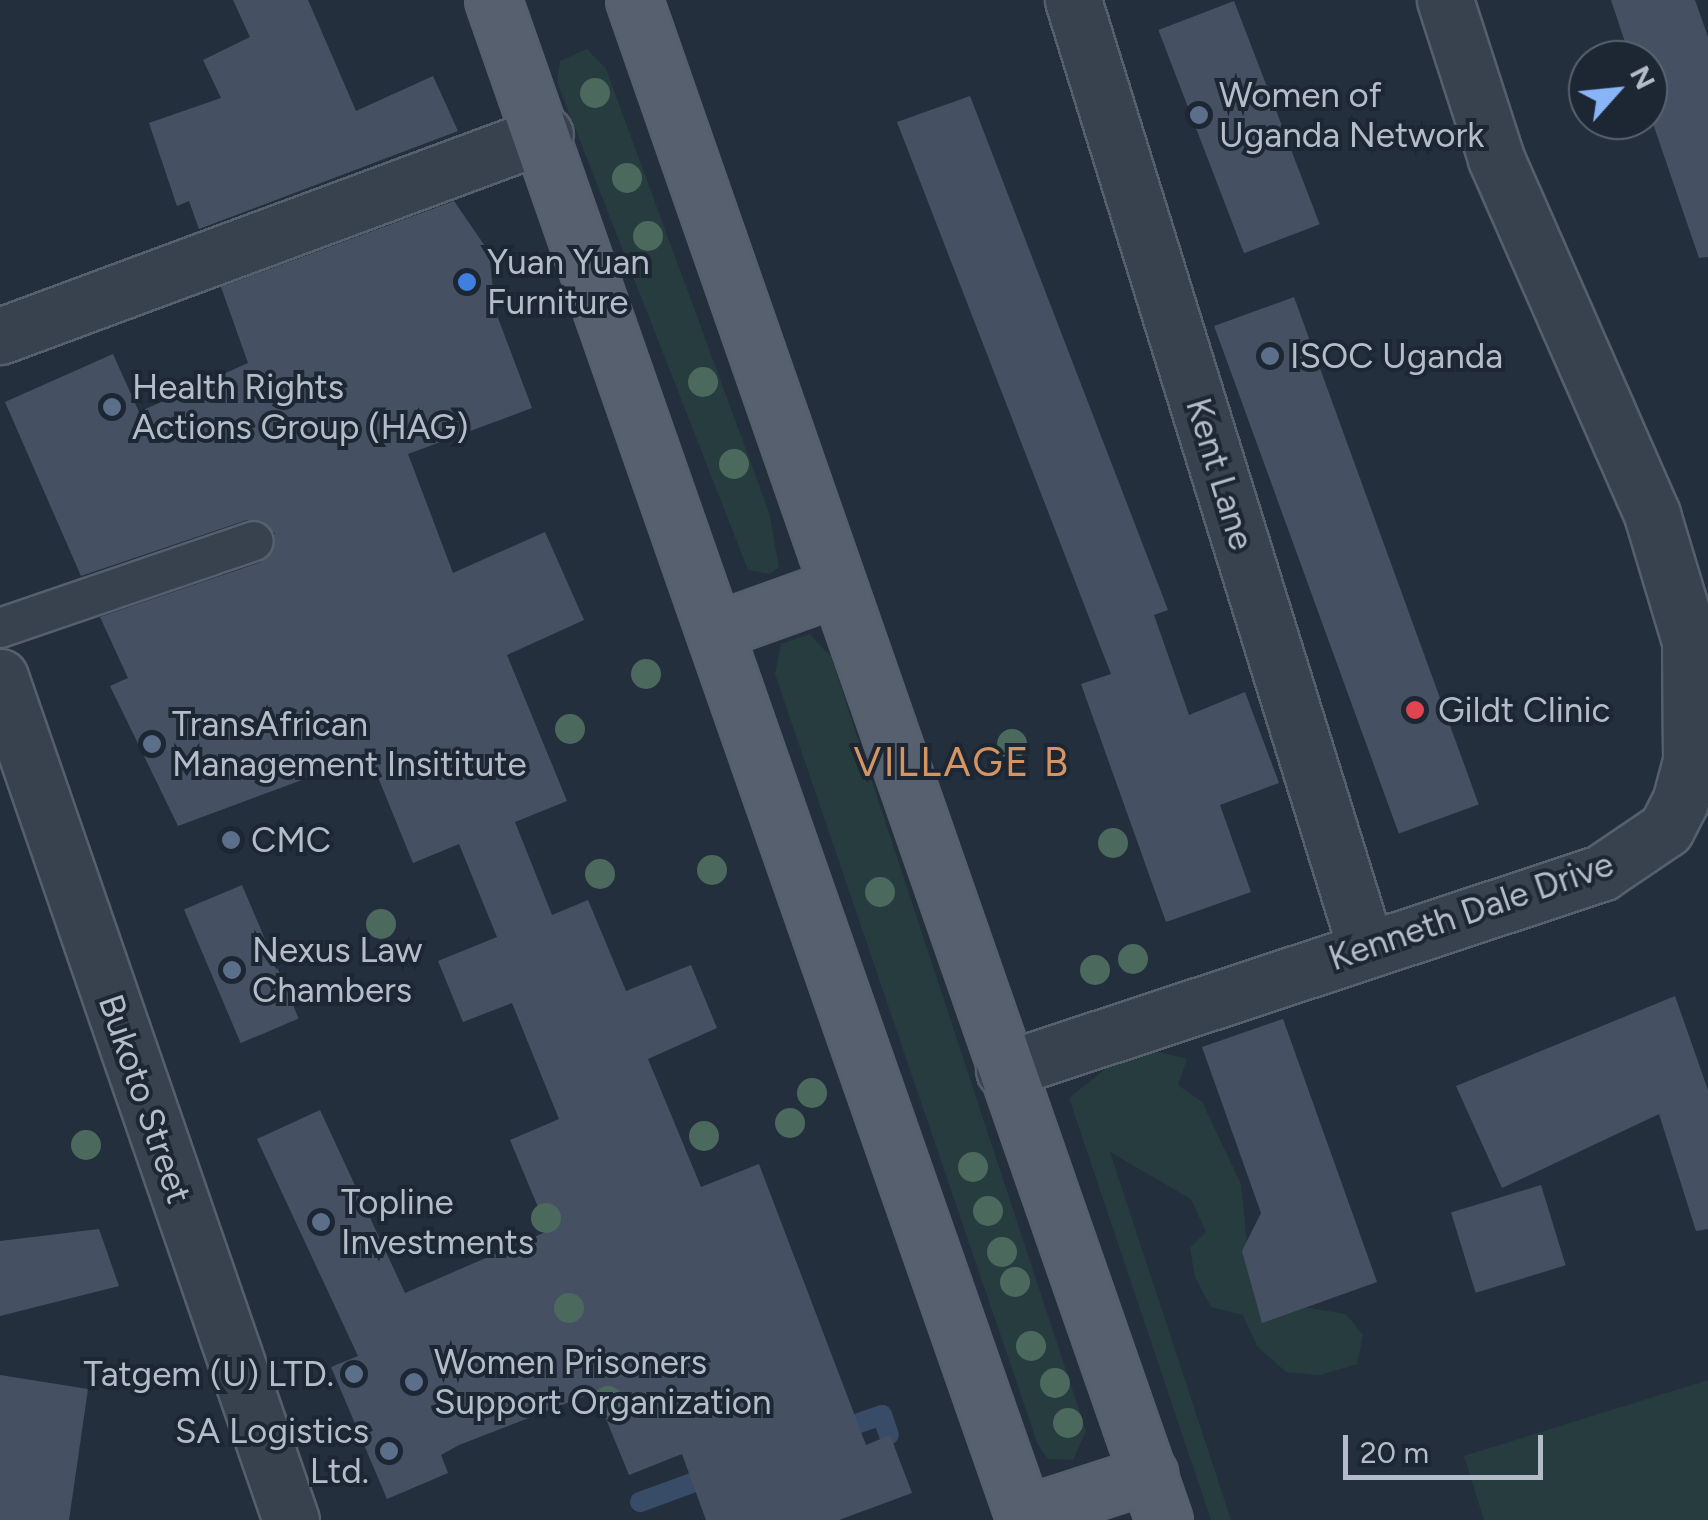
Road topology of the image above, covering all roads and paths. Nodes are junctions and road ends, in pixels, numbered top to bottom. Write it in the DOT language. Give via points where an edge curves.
graph roads {
  1 [pos="494,0"];
  2 [pos="634,0"];
  3 [pos="1073,0"];
  4 [pos="1445,0"];
  5 [pos="546,134"];
  6 [pos="0,336"];
  7 [pos="254,541"];
  8 [pos="837,587"];
  9 [pos="0,628"];
  10 [pos="718,630"];
  11 [pos="0,678"];
  12 [pos="1366,948"];
  13 [pos="1004,1070"];
  14 [pos="1157,1497"];
  15 [pos="1024,1518"];
  16 [pos="291,1520"];
  1 -- 5 [label="main road"];
  2 -- 8 [label="main road"];
  3 -- 12 [label="street, Kent Lane"];
  4 -- 12 [label="street, Kenneth Dale Drive" via="1496,158 1652,514 1690,641 1692,761 1666,829 1602,873"];
  5 -- 6 [label="street"];
  5 -- 10 [label="main road"];
  7 -- 9 [label="lane"];
  8 -- 10 [label="main road"];
  8 -- 13 [label="main road"];
  10 -- 15 [label="main road"];
  11 -- 16 [label="street, Bukoto Street"];
  12 -- 13 [label="street, Kenneth Dale Drive"];
  13 -- 14 [label="main road"];
  14 -- 15 [label="main road"];
}
